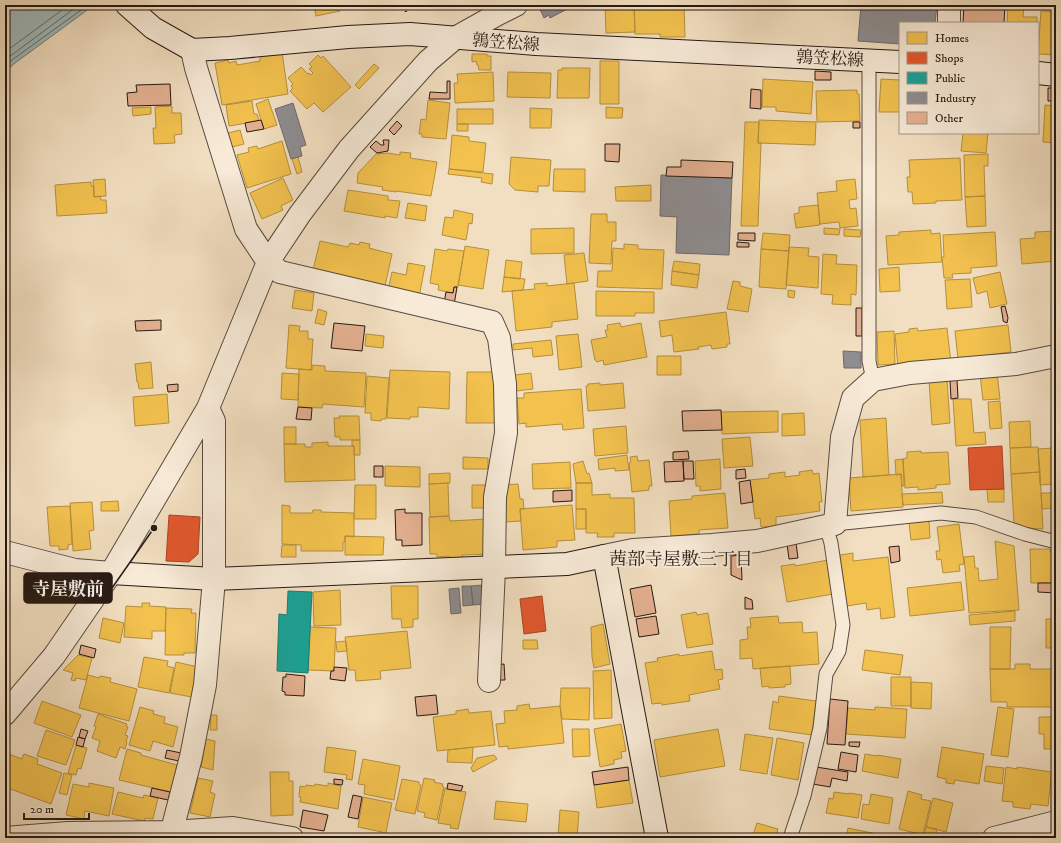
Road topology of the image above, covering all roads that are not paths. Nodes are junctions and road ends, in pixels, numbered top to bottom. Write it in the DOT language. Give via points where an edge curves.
graph roads {
  1 [pos="127,5"];
  2 [pos="516,5"];
  3 [pos="949,5"];
  4 [pos="949,22"];
  5 [pos="455,38"];
  6 [pos="192,50"];
  7 [pos="869,60"];
  8 [pos="899,62"];
  9 [pos="1039,73"];
  10 [pos="1056,75"];
  11 [pos="268,262"];
  12 [pos="1056,356"];
  13 [pos="873,380"];
  14 [pos="208,408"];
  15 [pos="830,525"];
  16 [pos="1056,542"];
  17 [pos="5,552"];
  18 [pos="604,556"];
  19 [pos="494,568"];
  20 [pos="111,573"];
  21 [pos="214,579"];
  22 [pos="489,681"];
  23 [pos="5,714"];
  24 [pos="1056,822"];
  25 [pos="171,835"];
  26 [pos="5,838"];
  27 [pos="292,838"];
  28 [pos="657,838"];
  29 [pos="790,838"];
  30 [pos="994,838"];
  1 -- 6 [label="street" via="153,28"];
  2 -- 5 [label="street"];
  3 -- 4 [label="street"];
  5 -- 6 [label="street, 鶉笠松線" via="410,34"];
  5 -- 7 [label="street, 鶉笠松線"];
  5 -- 11 [label="street" via="428,61 349,149"];
  6 -- 11 [label="street" via="246,229"];
  7 -- 8 [label="street, 鶉笠松線"];
  7 -- 13 [label="lane" via="869,362"];
  9 -- 10 [label="street"];
  11 -- 14 [label="street"];
  11 -- 19 [label="street" via="280,272 492,322 499,338 505,384 506,434 496,496"];
  12 -- 13 [label="street" via="1016,364 910,373"];
  13 -- 15 [label="street" via="853,398 842,436"];
  14 -- 20 [label="street"];
  14 -- 21 [label="street" via="214,421"];
  15 -- 16 [label="lane" via="941,513 976,517"];
  15 -- 18 [label="street" via="757,541 633,550"];
  15 -- 29 [label="lane" via="843,625 839,651 826,674 820,728 804,796"];
  17 -- 20 [label="street" via="75,570"];
  18 -- 19 [label="street" via="567,564"];
  18 -- 28 [label="street"];
  19 -- 21 [label="street"];
  19 -- 22 [label="street"];
  20 -- 21 [label="street"];
  20 -- 23 [label="street" via="54,656"];
  21 -- 25 [label="street" via="205,685 191,757"];
  24 -- 30 [label="street"];
  25 -- 26 [label="street" via="68,833"];
  25 -- 27 [label="street" via="233,828"];
}
